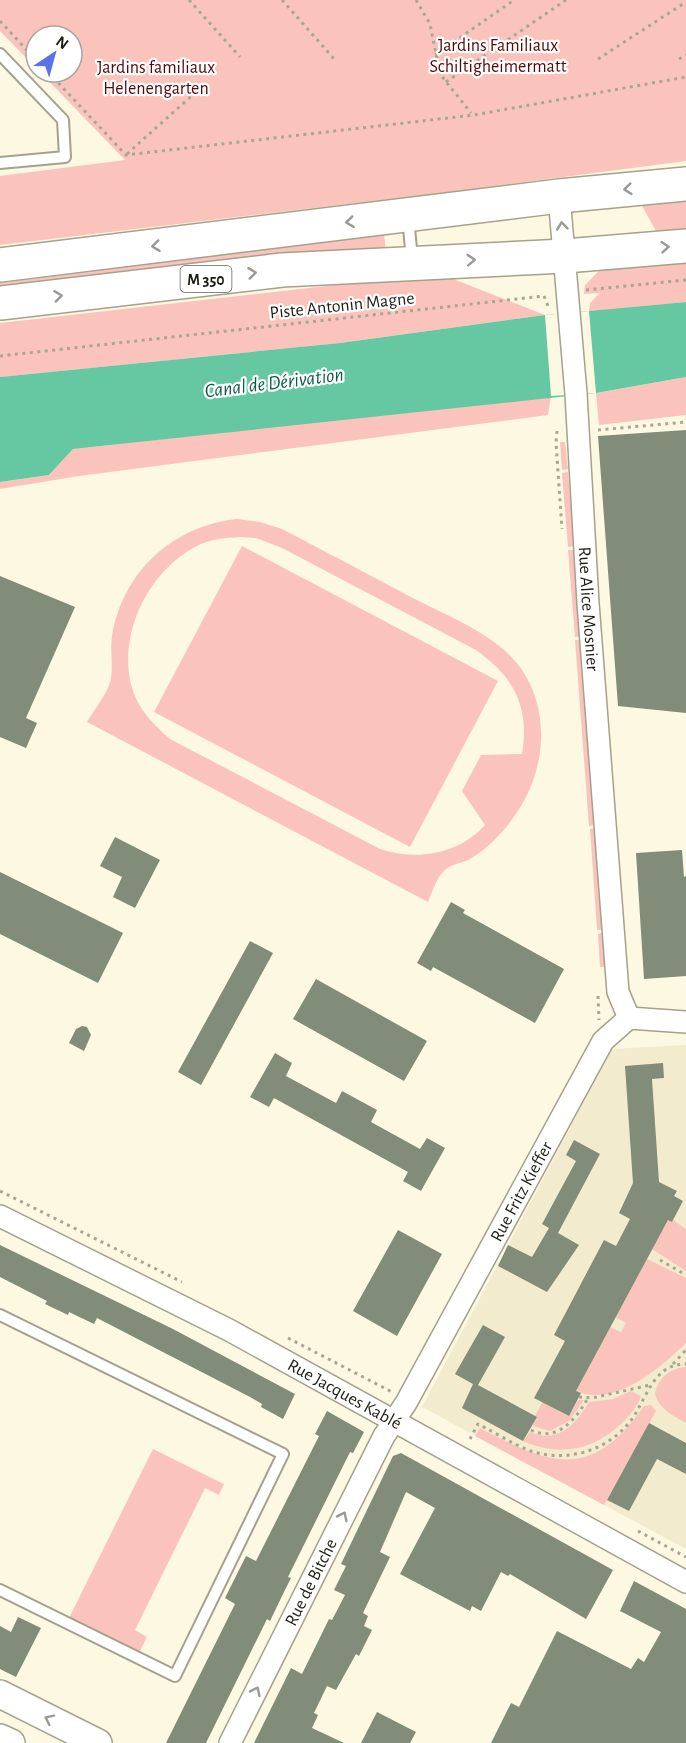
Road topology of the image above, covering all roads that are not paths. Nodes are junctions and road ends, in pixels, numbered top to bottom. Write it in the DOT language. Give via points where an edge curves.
graph roads {
  1 [pos="0,54"];
  2 [pos="0,163"];
  3 [pos="686,184"];
  4 [pos="559,196"];
  5 [pos="408,215"];
  6 [pos="686,246"];
  7 [pos="565,256"];
  8 [pos="412,263"];
  9 [pos="0,265"];
  10 [pos="0,303"];
  11 [pos="629,1018"];
  12 [pos="686,1022"];
  13 [pos="0,1216"];
  14 [pos="0,1315"];
  15 [pos="393,1421"];
  16 [pos="686,1582"];
  17 [pos="0,1590"];
  18 [pos="0,1694"];
  19 [pos="0,1738"];
  20 [pos="11,1743"];
  21 [pos="98,1743"];
  22 [pos="230,1743"];
  1 -- 2 [label="lane" via="63,120 65,157"];
  3 -- 4 [label="main road, M 350, one-way"];
  4 -- 5 [label="main road, M 350"];
  7 -- 4 [label="street, Rue Alice Mosnier, one-way"];
  5 -- 8 [label="lane"];
  5 -- 9 [label="main road, M 350, one-way"];
  7 -- 6 [label="main road, M 350, one-way"];
  8 -- 7 [label="main road, M 350, one-way"];
  7 -- 11 [label="street, Rue Alice Mosnier" via="618,992"];
  10 -- 8 [label="main road, M 350, one-way" via="282,270"];
  11 -- 12 [label="street"];
  11 -- 15 [label="street, Rue Fritz Kieffer" via="603,1041 412,1393"];
  13 -- 15 [label="street, Rue Jacques Kablé" via="229,1330"];
  14 -- 17 [label="lane" via="283,1454 175,1676"];
  15 -- 16 [label="street, Rue Jacques Kablé"];
  22 -- 15 [label="street, Rue de Bitche, one-way"];
  21 -- 18 [label="street, one-way"];
  19 -- 20 [label="street"];
}
